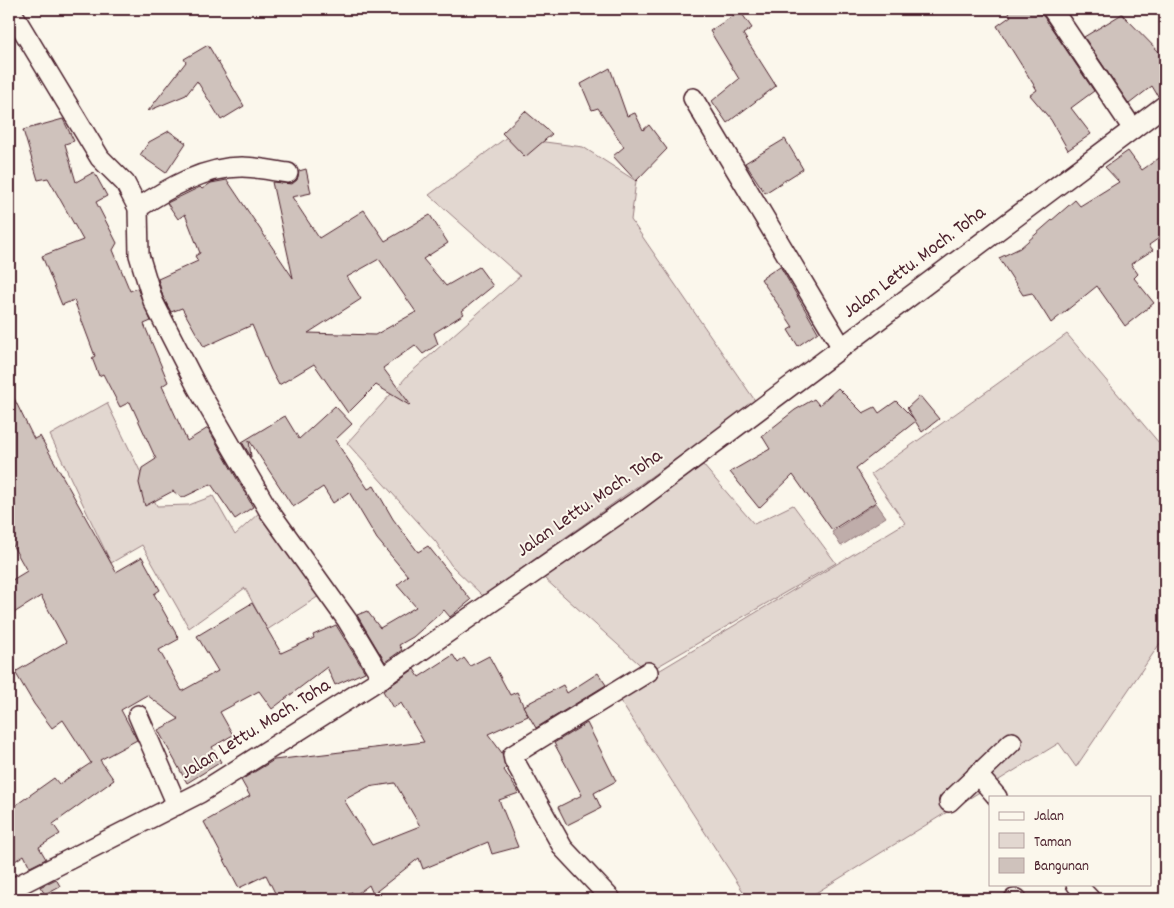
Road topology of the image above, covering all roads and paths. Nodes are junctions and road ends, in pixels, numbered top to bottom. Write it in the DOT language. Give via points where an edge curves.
graph roads {
  1 [pos="10,9"];
  2 [pos="1052,9"];
  3 [pos="693,98"];
  4 [pos="1165,105"];
  5 [pos="1133,129"];
  6 [pos="288,173"];
  7 [pos="138,208"];
  8 [pos="842,346"];
  9 [pos="648,672"];
  10 [pos="382,678"];
  11 [pos="138,715"];
  12 [pos="1012,742"];
  13 [pos="977,774"];
  14 [pos="996,796"];
  15 [pos="949,802"];
  16 [pos="177,805"];
  17 [pos="1078,886"];
  18 [pos="9,890"];
  19 [pos="611,899"];
  20 [pos="1090,899"];
  1 -- 7 [label="street" via="100,158 125,183"];
  2 -- 5 [label="street"];
  3 -- 8 [label="street"];
  4 -- 5 [label="street, Jalan Lettu. Moch. Toha"];
  5 -- 8 [label="street, Jalan Lettu. Moch. Toha"];
  6 -- 7 [label="street" via="241,167 208,172"];
  7 -- 10 [label="street" via="139,255 153,301 197,387 269,511 347,620"];
  8 -- 10 [label="street, Jalan Lettu. Moch. Toha" via="636,502"];
  9 -- 19 [label="street" via="513,754 563,848"];
  10 -- 16 [label="street, Jalan Lettu. Moch. Toha"];
  11 -- 16 [label="street"];
  12 -- 13 [label="street"];
  13 -- 14 [label="street"];
  13 -- 15 [label="street"];
  16 -- 18 [label="street, Jalan Lettu. Moch. Toha"];
  17 -- 20 [label="street"];
}
